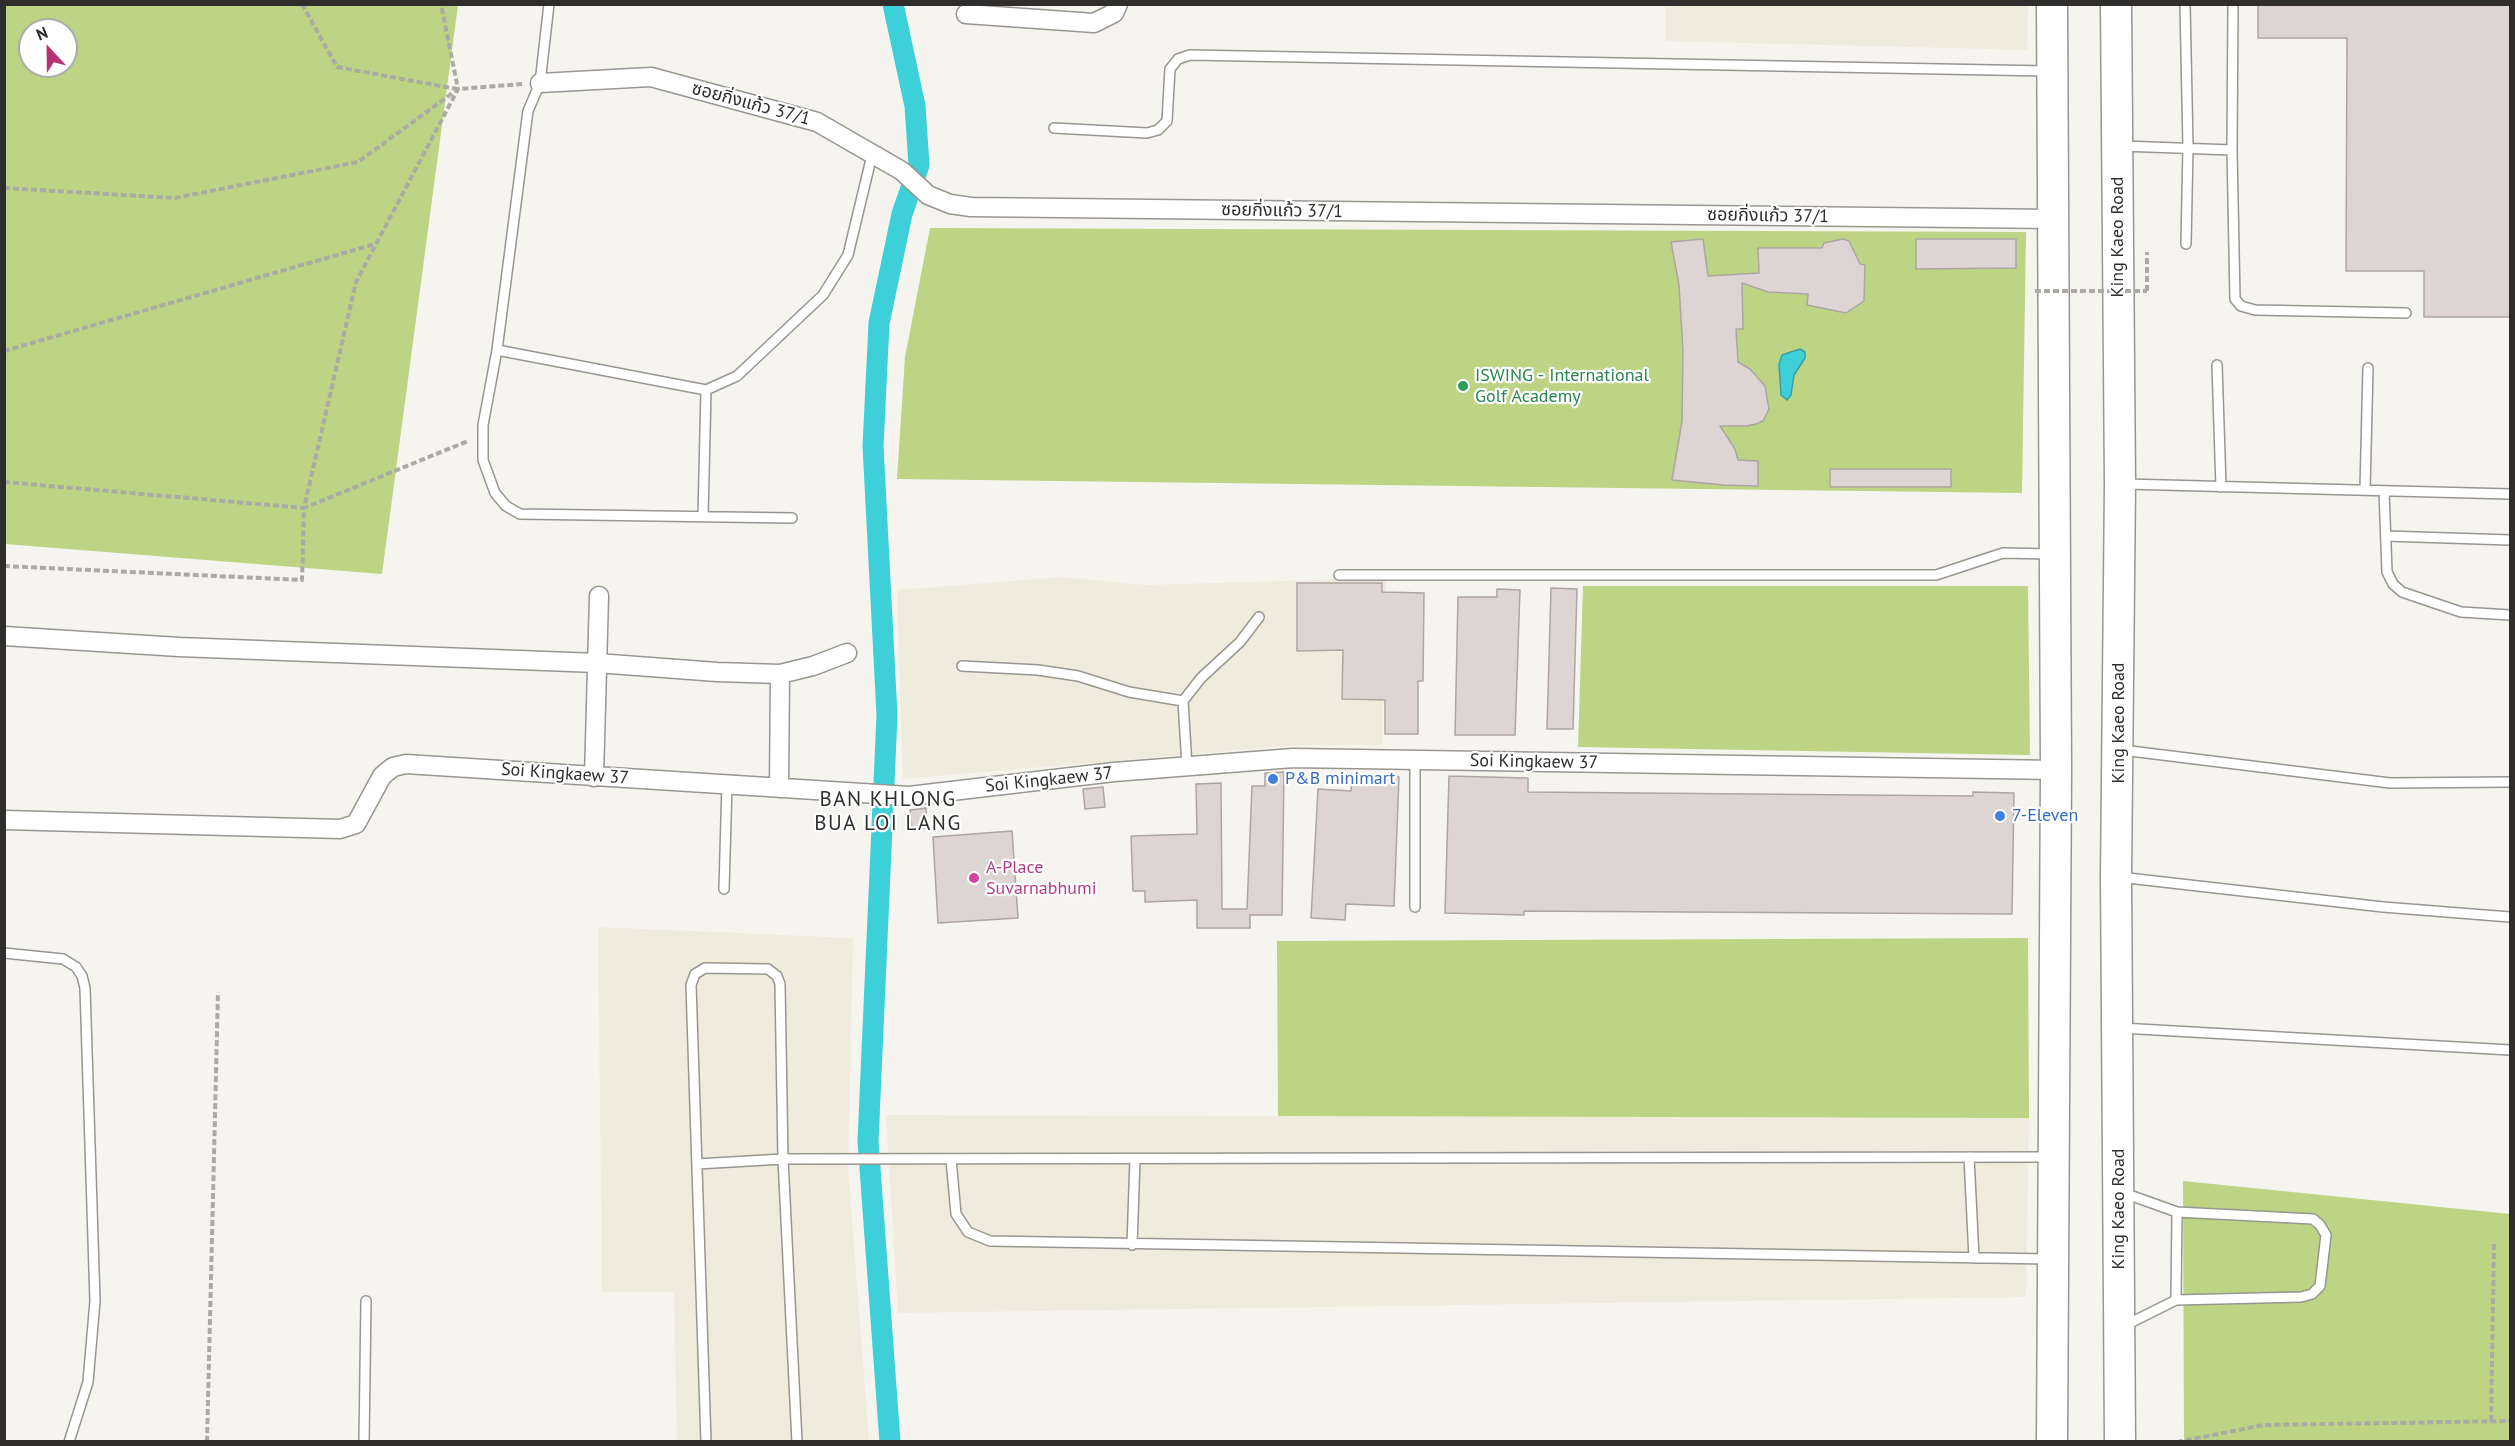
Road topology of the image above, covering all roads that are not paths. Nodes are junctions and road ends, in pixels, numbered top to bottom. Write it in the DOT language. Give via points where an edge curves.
graph roads {
  1 [pos="549,4"];
  2 [pos="1118,4"];
  3 [pos="2052,4"];
  4 [pos="2116,4"];
  5 [pos="2185,4"];
  6 [pos="2234,4"];
  7 [pos="966,14"];
  8 [pos="2053,71"];
  9 [pos="540,83"];
  10 [pos="1054,128"];
  11 [pos="2117,146"];
  12 [pos="2187,147"];
  13 [pos="2232,150"];
  14 [pos="872,155"];
  15 [pos="2054,219"];
  16 [pos="2186,244"];
  17 [pos="2406,313"];
  18 [pos="497,350"];
  19 [pos="2217,364"];
  20 [pos="2368,368"];
  21 [pos="706,390"];
  22 [pos="2120,484"];
  23 [pos="2221,487"];
  24 [pos="2365,490"];
  25 [pos="2384,491"];
  26 [pos="2511,494"];
  27 [pos="703,516"];
  28 [pos="792,518"];
  29 [pos="2386,536"];
  30 [pos="2511,540"];
  31 [pos="2055,554"];
  32 [pos="1340,575"];
  33 [pos="599,596"];
  34 [pos="2511,615"];
  35 [pos="1259,618"];
  36 [pos="4,636"];
  37 [pos="847,653"];
  38 [pos="597,663"];
  39 [pos="962,666"];
  40 [pos="780,674"];
  41 [pos="1183,702"];
  42 [pos="2119,749"];
  43 [pos="1415,760"];
  44 [pos="1186,766"];
  45 [pos="2056,770"];
  46 [pos="594,777"];
  47 [pos="2511,782"];
  48 [pos="727,784"];
  49 [pos="779,788"];
  50 [pos="4,820"];
  51 [pos="2116,877"];
  52 [pos="724,889"];
  53 [pos="1415,907"];
  54 [pos="2511,917"];
  55 [pos="4,953"];
  56 [pos="2118,1028"];
  57 [pos="2511,1050"];
  58 [pos="1970,1157"];
  59 [pos="2054,1157"];
  60 [pos="951,1159"];
  61 [pos="1135,1159"];
  62 [pos="783,1160"];
  63 [pos="697,1164"];
  64 [pos="2119,1191"];
  65 [pos="2177,1212"];
  66 [pos="1132,1245"];
  67 [pos="1974,1258"];
  68 [pos="2053,1259"];
  69 [pos="2176,1300"];
  70 [pos="366,1301"];
  71 [pos="2120,1328"];
  72 [pos="69,1442"];
  73 [pos="364,1442"];
  74 [pos="706,1442"];
  75 [pos="797,1442"];
  76 [pos="2052,1442"];
  77 [pos="2120,1442"];
  1 -- 9 [label="lane"];
  2 -- 7 [label="street" via="1114,13 1094,23"];
  3 -- 8 [label="main road"];
  4 -- 11 [label="main road, King Kaeo Road"];
  5 -- 12 [label="lane"];
  6 -- 13 [label="lane"];
  8 -- 10 [label="lane" via="1190,55 1178,59 1170,69 1167,121 1158,130 1147,133"];
  8 -- 15 [label="main road"];
  9 -- 14 [label="street, ซอยกิ่งแก้ว 37/1" via="651,76 817,122"];
  9 -- 18 [label="lane" via="528,111"];
  11 -- 12 [label="lane"];
  11 -- 22 [label="main road, King Kaeo Road"];
  12 -- 13 [label="lane"];
  12 -- 16 [label="lane"];
  13 -- 17 [label="lane" via="2233,290 2241,306 2255,310"];
  14 -- 15 [label="street, ซอยกิ่งแก้ว 37/1" via="902,171 928,195 970,207"];
  14 -- 21 [label="lane" via="848,255 823,295 737,376"];
  15 -- 31 [label="main road"];
  18 -- 21 [label="lane"];
  18 -- 27 [label="lane" via="483,435 483,460 495,493 506,506 520,514"];
  19 -- 23 [label="lane"];
  20 -- 24 [label="lane"];
  21 -- 27 [label="lane"];
  22 -- 23 [label="lane"];
  22 -- 42 [label="main road, King Kaeo Road"];
  23 -- 24 [label="lane"];
  24 -- 25 [label="lane"];
  25 -- 26 [label="lane"];
  25 -- 29 [label="lane"];
  27 -- 28 [label="lane"];
  29 -- 30 [label="lane"];
  29 -- 34 [label="lane" via="2387,572 2402,592 2461,612"];
  31 -- 32 [label="lane" via="2003,554 1936,575"];
  31 -- 45 [label="main road"];
  33 -- 38 [label="street"];
  35 -- 41 [label="lane"];
  36 -- 38 [label="street" via="179,647"];
  37 -- 40 [label="street"];
  38 -- 40 [label="street"];
  38 -- 46 [label="street"];
  39 -- 41 [label="lane" via="1078,676 1129,692"];
  40 -- 49 [label="street"];
  41 -- 44 [label="lane"];
  42 -- 47 [label="lane" via="2390,783"];
  42 -- 51 [label="main road, King Kaeo Road"];
  43 -- 44 [label="street, Soi Kingkaew 37" via="1293,758"];
  43 -- 45 [label="street, Soi Kingkaew 37"];
  43 -- 53 [label="lane"];
  44 -- 49 [label="street, Soi Kingkaew 37" via="909,796"];
  45 -- 59 [label="main road"];
  46 -- 48 [label="street, Soi Kingkaew 37"];
  46 -- 50 [label="street, Soi Kingkaew 37" via="406,764 393,767 382,776 356,824 340,829"];
  48 -- 49 [label="street, Soi Kingkaew 37"];
  48 -- 52 [label="lane"];
  51 -- 54 [label="lane"];
  51 -- 56 [label="main road, King Kaeo Road"];
  55 -- 72 [label="lane" via="63,958 76,967 85,988 95,1301 88,1382"];
  56 -- 57 [label="lane"];
  56 -- 64 [label="main road, King Kaeo Road"];
  58 -- 59 [label="lane"];
  58 -- 61 [label="lane"];
  58 -- 67 [label="lane"];
  59 -- 68 [label="main road"];
  60 -- 61 [label="lane"];
  60 -- 62 [label="lane"];
  60 -- 66 [label="lane" via="956,1214 968,1232 990,1241"];
  61 -- 66 [label="lane"];
  62 -- 63 [label="lane"];
  62 -- 63 [label="lane" via="777,976 768,969 705,968 695,974 692,985"];
  62 -- 75 [label="lane"];
  63 -- 74 [label="lane"];
  64 -- 65 [label="lane"];
  64 -- 71 [label="main road, King Kaeo Road"];
  65 -- 69 [label="lane"];
  65 -- 69 [label="lane" via="2313,1219 2326,1235 2320,1286 2312,1294"];
  66 -- 67 [label="lane"];
  67 -- 68 [label="lane"];
  68 -- 76 [label="main road"];
  69 -- 71 [label="lane"];
  70 -- 73 [label="lane"];
  71 -- 77 [label="main road, King Kaeo Road"];
}
